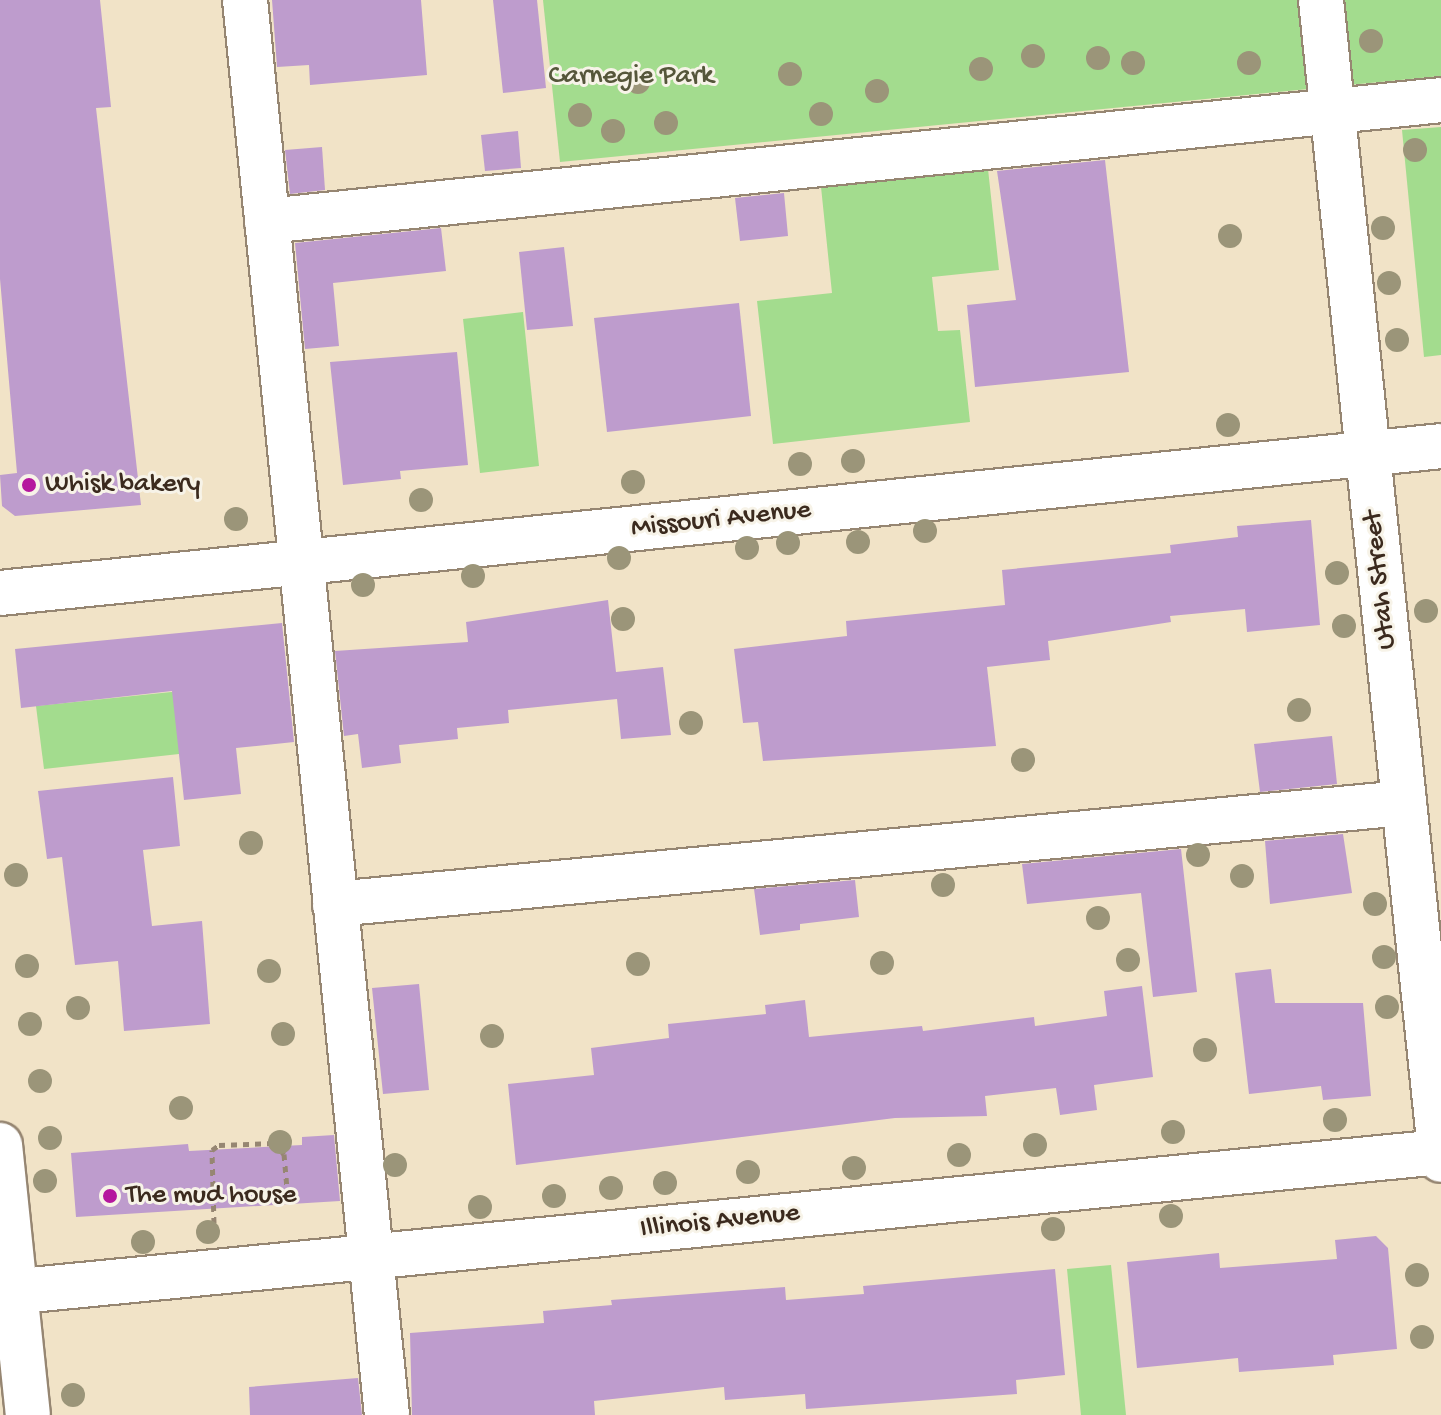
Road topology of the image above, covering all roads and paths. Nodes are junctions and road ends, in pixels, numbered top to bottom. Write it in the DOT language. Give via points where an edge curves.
graph roads {
  1 [pos="245,0"];
  2 [pos="1321,0"];
  3 [pos="1441,100"];
  4 [pos="1332,111"];
  5 [pos="267,221"];
  6 [pos="1441,446"];
  7 [pos="1368,454"];
  8 [pos="301,562"];
  9 [pos="0,593"];
  10 [pos="1404,803"];
  11 [pos="335,904"];
  12 [pos="0,1145"];
  13 [pos="1441,1152"];
  14 [pos="1441,1160"];
  15 [pos="287,1188"];
  16 [pos="214,1223"];
  17 [pos="371,1257"];
  18 [pos="8,1293"];
  19 [pos="28,1415"];
  20 [pos="387,1415"];
  1 -- 5 [label="street"];
  2 -- 4 [label="street, Utah Street"];
  3 -- 4 [label="street"];
  4 -- 5 [label="street"];
  4 -- 7 [label="street, Utah Street"];
  5 -- 8 [label="street"];
  6 -- 7 [label="street, Missouri Avenue"];
  7 -- 8 [label="street, Missouri Avenue"];
  7 -- 10 [label="street, Utah Street"];
  8 -- 9 [label="street, Missouri Avenue"];
  8 -- 11 [label="street"];
  10 -- 11 [label="street"];
  10 -- 13 [label="street, Utah Street"];
  11 -- 17 [label="street"];
  12 -- 18 [label="street"];
  13 -- 14 [label="street, Utah Street"];
  13 -- 17 [label="street, Illinois Avenue"];
  15 -- 16 [label="path" via="284,1154 274,1143 219,1145 212,1150"];
  17 -- 18 [label="street, Illinois Avenue"];
  17 -- 20 [label="street"];
  18 -- 19 [label="street"];
}
